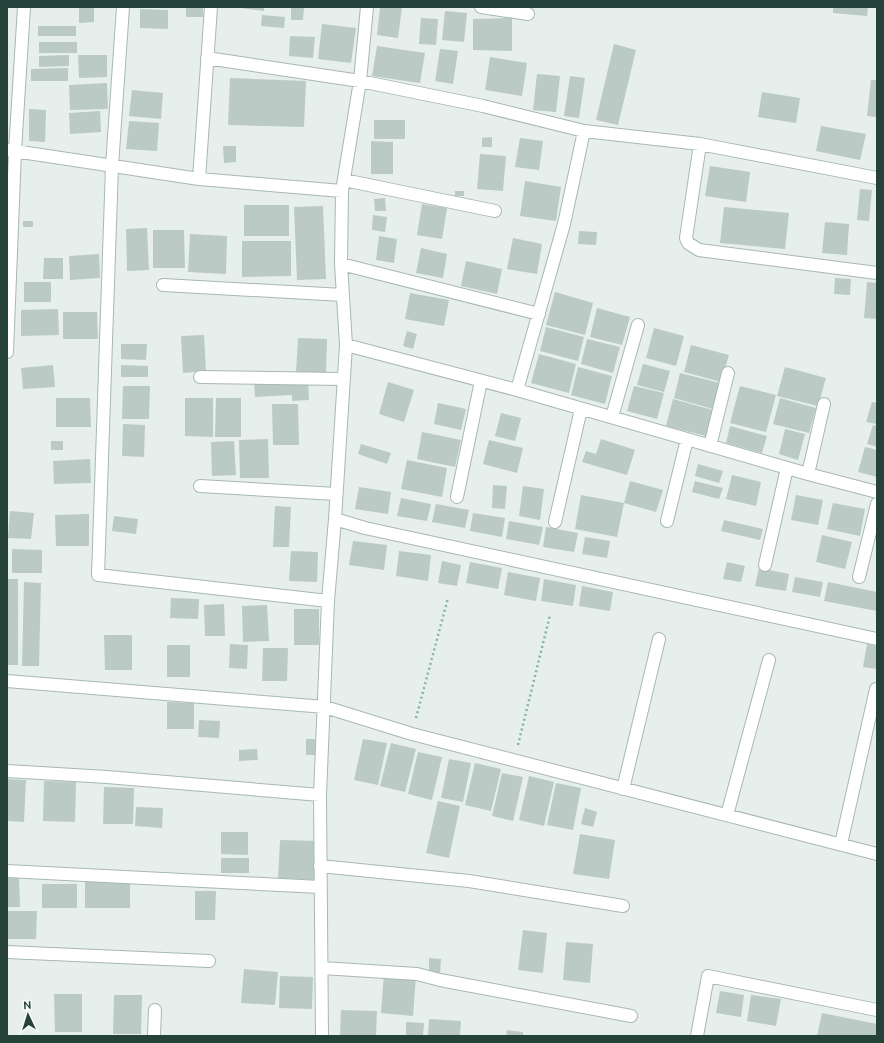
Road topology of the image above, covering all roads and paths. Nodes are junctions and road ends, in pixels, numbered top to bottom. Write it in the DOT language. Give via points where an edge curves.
graph roads {
  1 [pos="24,7"];
  2 [pos="123,7"];
  3 [pos="211,7"];
  4 [pos="367,7"];
  5 [pos="481,7"];
  6 [pos="528,14"];
  7 [pos="207,58"];
  8 [pos="360,81"];
  9 [pos="584,131"];
  10 [pos="700,144"];
  11 [pos="11,151"];
  12 [pos="112,166"];
  13 [pos="877,178"];
  14 [pos="199,179"];
  15 [pos="343,186"];
  16 [pos="494,211"];
  17 [pos="341,264"];
  18 [pos="877,273"];
  19 [pos="163,285"];
  20 [pos="343,295"];
  21 [pos="539,314"];
  22 [pos="638,325"];
  23 [pos="346,345"];
  24 [pos="7,352"];
  25 [pos="728,373"];
  26 [pos="200,377"];
  27 [pos="343,378"];
  28 [pos="481,381"];
  29 [pos="517,390"];
  30 [pos="824,404"];
  31 [pos="581,409"];
  32 [pos="612,417"];
  33 [pos="686,439"];
  34 [pos="710,446"];
  35 [pos="787,468"];
  36 [pos="808,474"];
  37 [pos="200,486"];
  38 [pos="877,492"];
  39 [pos="336,494"];
  40 [pos="457,497"];
  41 [pos="877,504"];
  42 [pos="335,519"];
  43 [pos="666,521"];
  44 [pos="555,522"];
  45 [pos="765,565"];
  46 [pos="859,577"];
  47 [pos="448,598"];
  48 [pos="328,601"];
  49 [pos="550,615"];
  50 [pos="659,639"];
  51 [pos="877,639"];
  52 [pos="769,660"];
  53 [pos="7,681"];
  54 [pos="876,689"];
  55 [pos="325,707"];
  56 [pos="412,734"];
  57 [pos="514,761"];
  58 [pos="7,771"];
  59 [pos="623,789"];
  60 [pos="320,795"];
  61 [pos="726,815"];
  62 [pos="841,844"];
  63 [pos="877,854"];
  64 [pos="320,866"];
  65 [pos="7,871"];
  66 [pos="320,887"];
  67 [pos="623,906"];
  68 [pos="7,952"];
  69 [pos="208,961"];
  70 [pos="322,968"];
  71 [pos="155,1010"];
  72 [pos="877,1010"];
  73 [pos="631,1016"];
  74 [pos="154,1036"];
  75 [pos="322,1036"];
  76 [pos="697,1036"];
  1 -- 11 [label="street"];
  2 -- 12 [label="street"];
  3 -- 7 [label="street"];
  4 -- 8 [label="street"];
  5 -- 6 [label="street"];
  7 -- 8 [label="street"];
  7 -- 14 [label="street"];
  8 -- 9 [label="street" via="483,106"];
  8 -- 15 [label="street"];
  9 -- 10 [label="street"];
  9 -- 21 [label="street" via="564,224"];
  10 -- 13 [label="street"];
  10 -- 18 [label="street" via="686,238 688,243 699,250"];
  11 -- 12 [label="street"];
  11 -- 24 [label="street"];
  12 -- 14 [label="street"];
  12 -- 48 [label="street" via="98,575"];
  14 -- 15 [label="street"];
  15 -- 16 [label="street"];
  15 -- 17 [label="street"];
  17 -- 20 [label="street"];
  17 -- 21 [label="street"];
  19 -- 20 [label="street"];
  20 -- 23 [label="street"];
  21 -- 29 [label="street"];
  22 -- 32 [label="street"];
  23 -- 27 [label="street"];
  23 -- 28 [label="street"];
  25 -- 34 [label="street"];
  26 -- 27 [label="street"];
  27 -- 39 [label="street"];
  28 -- 29 [label="street"];
  28 -- 40 [label="street"];
  29 -- 31 [label="street"];
  30 -- 36 [label="street"];
  31 -- 32 [label="street"];
  31 -- 44 [label="street"];
  32 -- 33 [label="street"];
  33 -- 34 [label="street"];
  33 -- 43 [label="street"];
  34 -- 35 [label="street"];
  35 -- 36 [label="street"];
  35 -- 45 [label="street"];
  36 -- 38 [label="street"];
  37 -- 39 [label="street"];
  39 -- 42 [label="street"];
  41 -- 46 [label="street"];
  42 -- 48 [label="street"];
  42 -- 51 [label="street" via="365,528"];
  47 -- 56 [label="path"];
  48 -- 55 [label="street"];
  49 -- 57 [label="path"];
  50 -- 59 [label="street"];
  52 -- 61 [label="street"];
  53 -- 55 [label="street"];
  54 -- 62 [label="street"];
  55 -- 56 [label="street"];
  55 -- 60 [label="street"];
  56 -- 57 [label="street"];
  57 -- 59 [label="street"];
  58 -- 60 [label="street"];
  59 -- 61 [label="street"];
  60 -- 64 [label="street"];
  61 -- 62 [label="street"];
  62 -- 63 [label="street"];
  64 -- 66 [label="street"];
  64 -- 67 [label="street" via="469,881"];
  65 -- 66 [label="street"];
  66 -- 70 [label="street"];
  68 -- 69 [label="street"];
  70 -- 73 [label="street" via="417,974"];
  70 -- 75 [label="street"];
  71 -- 74 [label="street"];
  72 -- 76 [label="street" via="708,976"];
}
